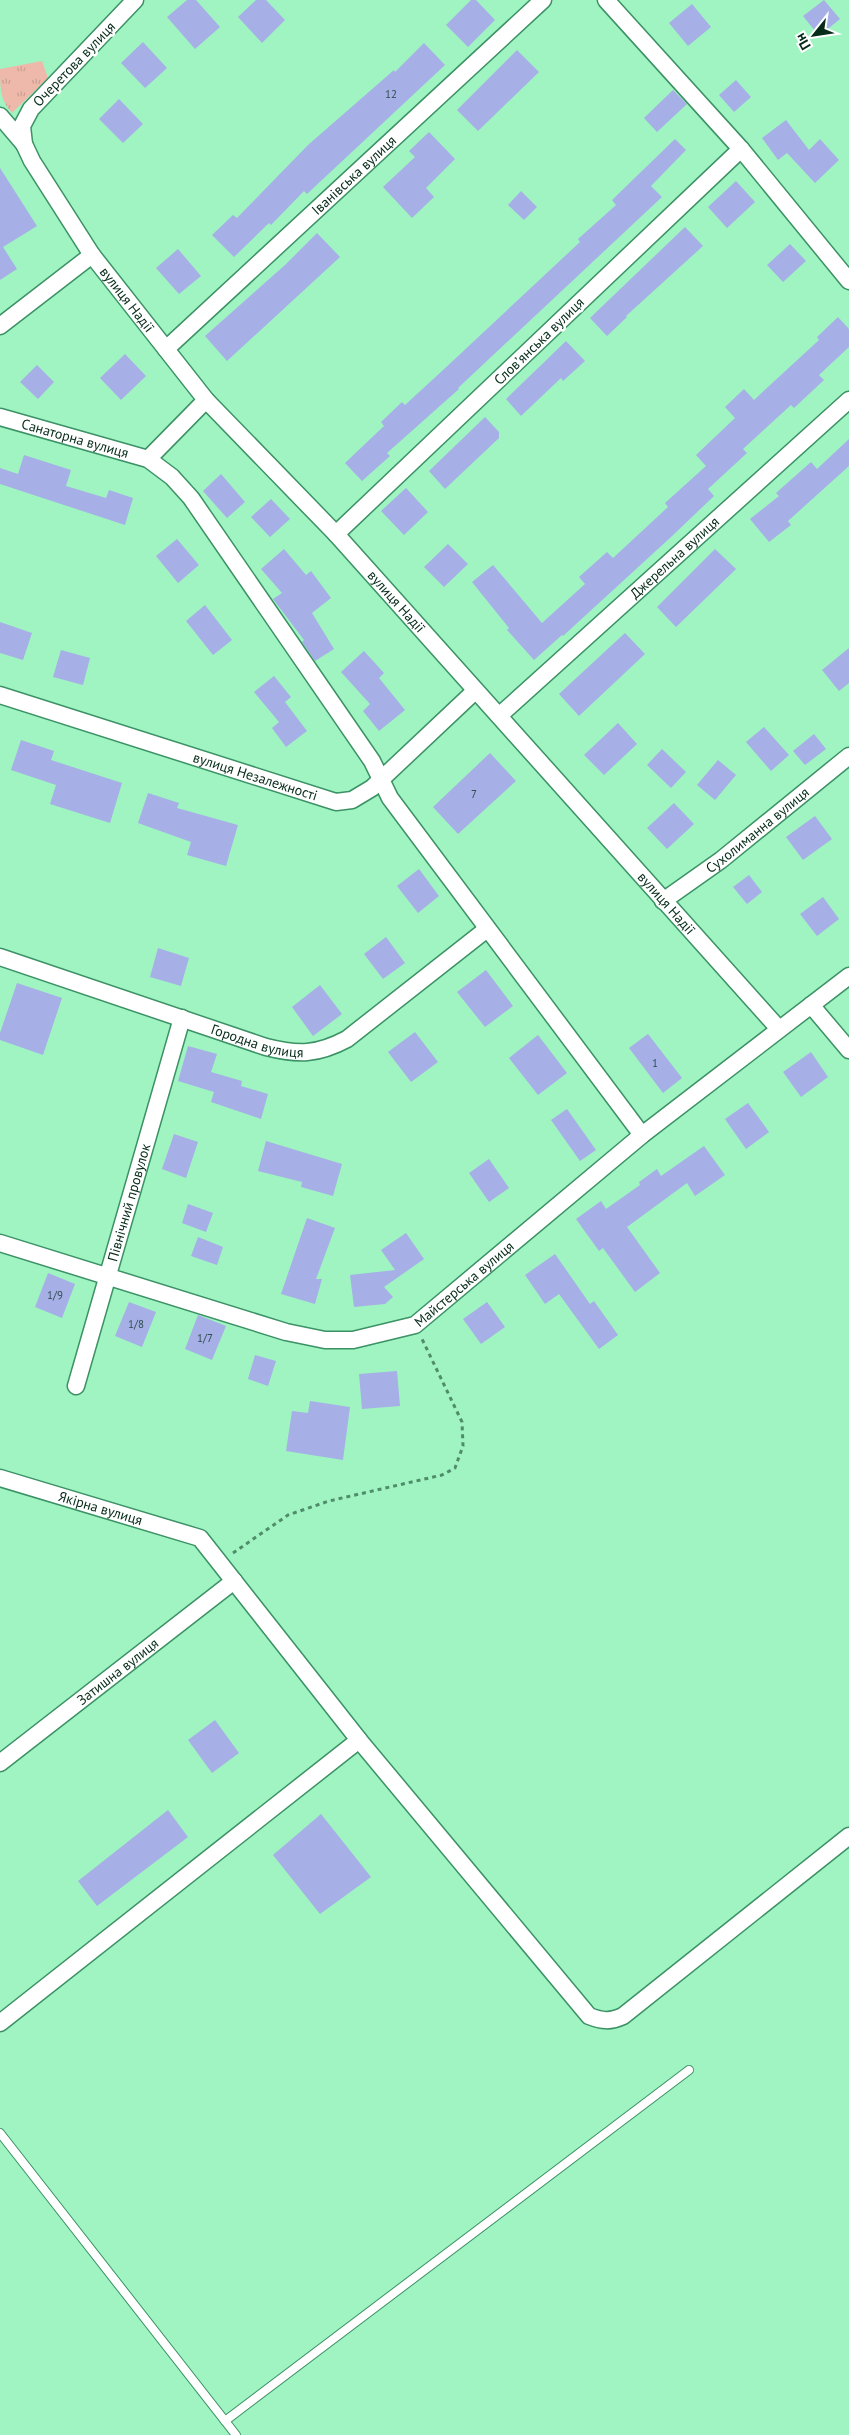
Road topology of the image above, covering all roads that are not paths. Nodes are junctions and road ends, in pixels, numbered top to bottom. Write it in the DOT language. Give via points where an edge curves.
graph roads {
  1 [pos="135,0"];
  2 [pos="543,0"];
  3 [pos="606,0"];
  4 [pos="0,116"];
  5 [pos="24,144"];
  6 [pos="741,149"];
  7 [pos="32,161"];
  8 [pos="92,255"];
  9 [pos="849,281"];
  10 [pos="0,326"];
  11 [pos="166,349"];
  12 [pos="206,400"];
  13 [pos="849,400"];
  14 [pos="0,417"];
  15 [pos="148,459"];
  16 [pos="336,534"];
  17 [pos="475,691"];
  18 [pos="0,695"];
  19 [pos="500,715"];
  20 [pos="849,756"];
  21 [pos="380,781"];
  22 [pos="663,901"];
  23 [pos="487,929"];
  24 [pos="0,957"];
  25 [pos="849,976"];
  26 [pos="811,1005"];
  27 [pos="182,1018"];
  28 [pos="779,1030"];
  29 [pos="849,1050"];
  30 [pos="642,1135"];
  31 [pos="0,1243"];
  32 [pos="107,1278"];
  33 [pos="76,1386"];
  34 [pos="0,1478"];
  35 [pos="234,1581"];
  36 [pos="359,1740"];
  37 [pos="0,1763"];
  38 [pos="849,1836"];
  39 [pos="0,2023"];
  40 [pos="689,2070"];
  41 [pos="0,2133"];
  42 [pos="225,2421"];
  43 [pos="236,2435"];
  1 -- 5 [label="street, Очеретова вулиця" via="31,109 22,126"];
  2 -- 11 [label="street, Іванівська вулиця"];
  3 -- 6 [label="street"];
  4 -- 5 [label="street"];
  5 -- 7 [label="street, Очеретова вулиця"];
  6 -- 9 [label="street"];
  6 -- 16 [label="street, Словʼянська вулиця"];
  7 -- 8 [label="street, вулиця Надії"];
  8 -- 10 [label="street"];
  8 -- 11 [label="street, вулиця Надії"];
  11 -- 12 [label="street, вулиця Надії"];
  12 -- 15 [label="street"];
  12 -- 16 [label="street, вулиця Надії"];
  13 -- 19 [label="street, Джерельна вулиця"];
  14 -- 15 [label="street, Санаторна вулиця"];
  15 -- 21 [label="street" via="172,477 191,498 372,762"];
  16 -- 17 [label="street, вулиця Надії"];
  17 -- 19 [label="street, вулиця Надії"];
  17 -- 21 [label="street, вулиця Незалежності"];
  18 -- 21 [label="street, вулиця Незалежності" via="336,802 352,800"];
  19 -- 22 [label="street, вулиця Надії"];
  20 -- 22 [label="street, Сухолиманна вулиця" via="721,860"];
  21 -- 23 [label="street"];
  22 -- 28 [label="street, вулиця Надії"];
  23 -- 27 [label="street, Городна вулиця" via="346,1039 313,1053 284,1052"];
  23 -- 30 [label="street"];
  24 -- 27 [label="street, Городна вулиця"];
  25 -- 26 [label="street, Майстерська вулиця"];
  26 -- 28 [label="street, Майстерська вулиця"];
  26 -- 29 [label="street"];
  27 -- 32 [label="street, Північний провулок"];
  28 -- 30 [label="street, Майстерська вулиця"];
  30 -- 32 [label="street, Майстерська вулиця" via="415,1325 353,1340 325,1340 286,1332"];
  31 -- 32 [label="street, Майстерська вулиця"];
  32 -- 33 [label="street, Північний провулок"];
  34 -- 35 [label="street, Якірна вулиця" via="200,1538"];
  35 -- 36 [label="street"];
  35 -- 37 [label="street, Затишна вулиця"];
  36 -- 38 [label="street" via="580,2006 590,2016 602,2021 623,2016"];
  36 -- 39 [label="street"];
  40 -- 42 [label="lane"];
  41 -- 42 [label="lane"];
  42 -- 43 [label="lane"];
}
